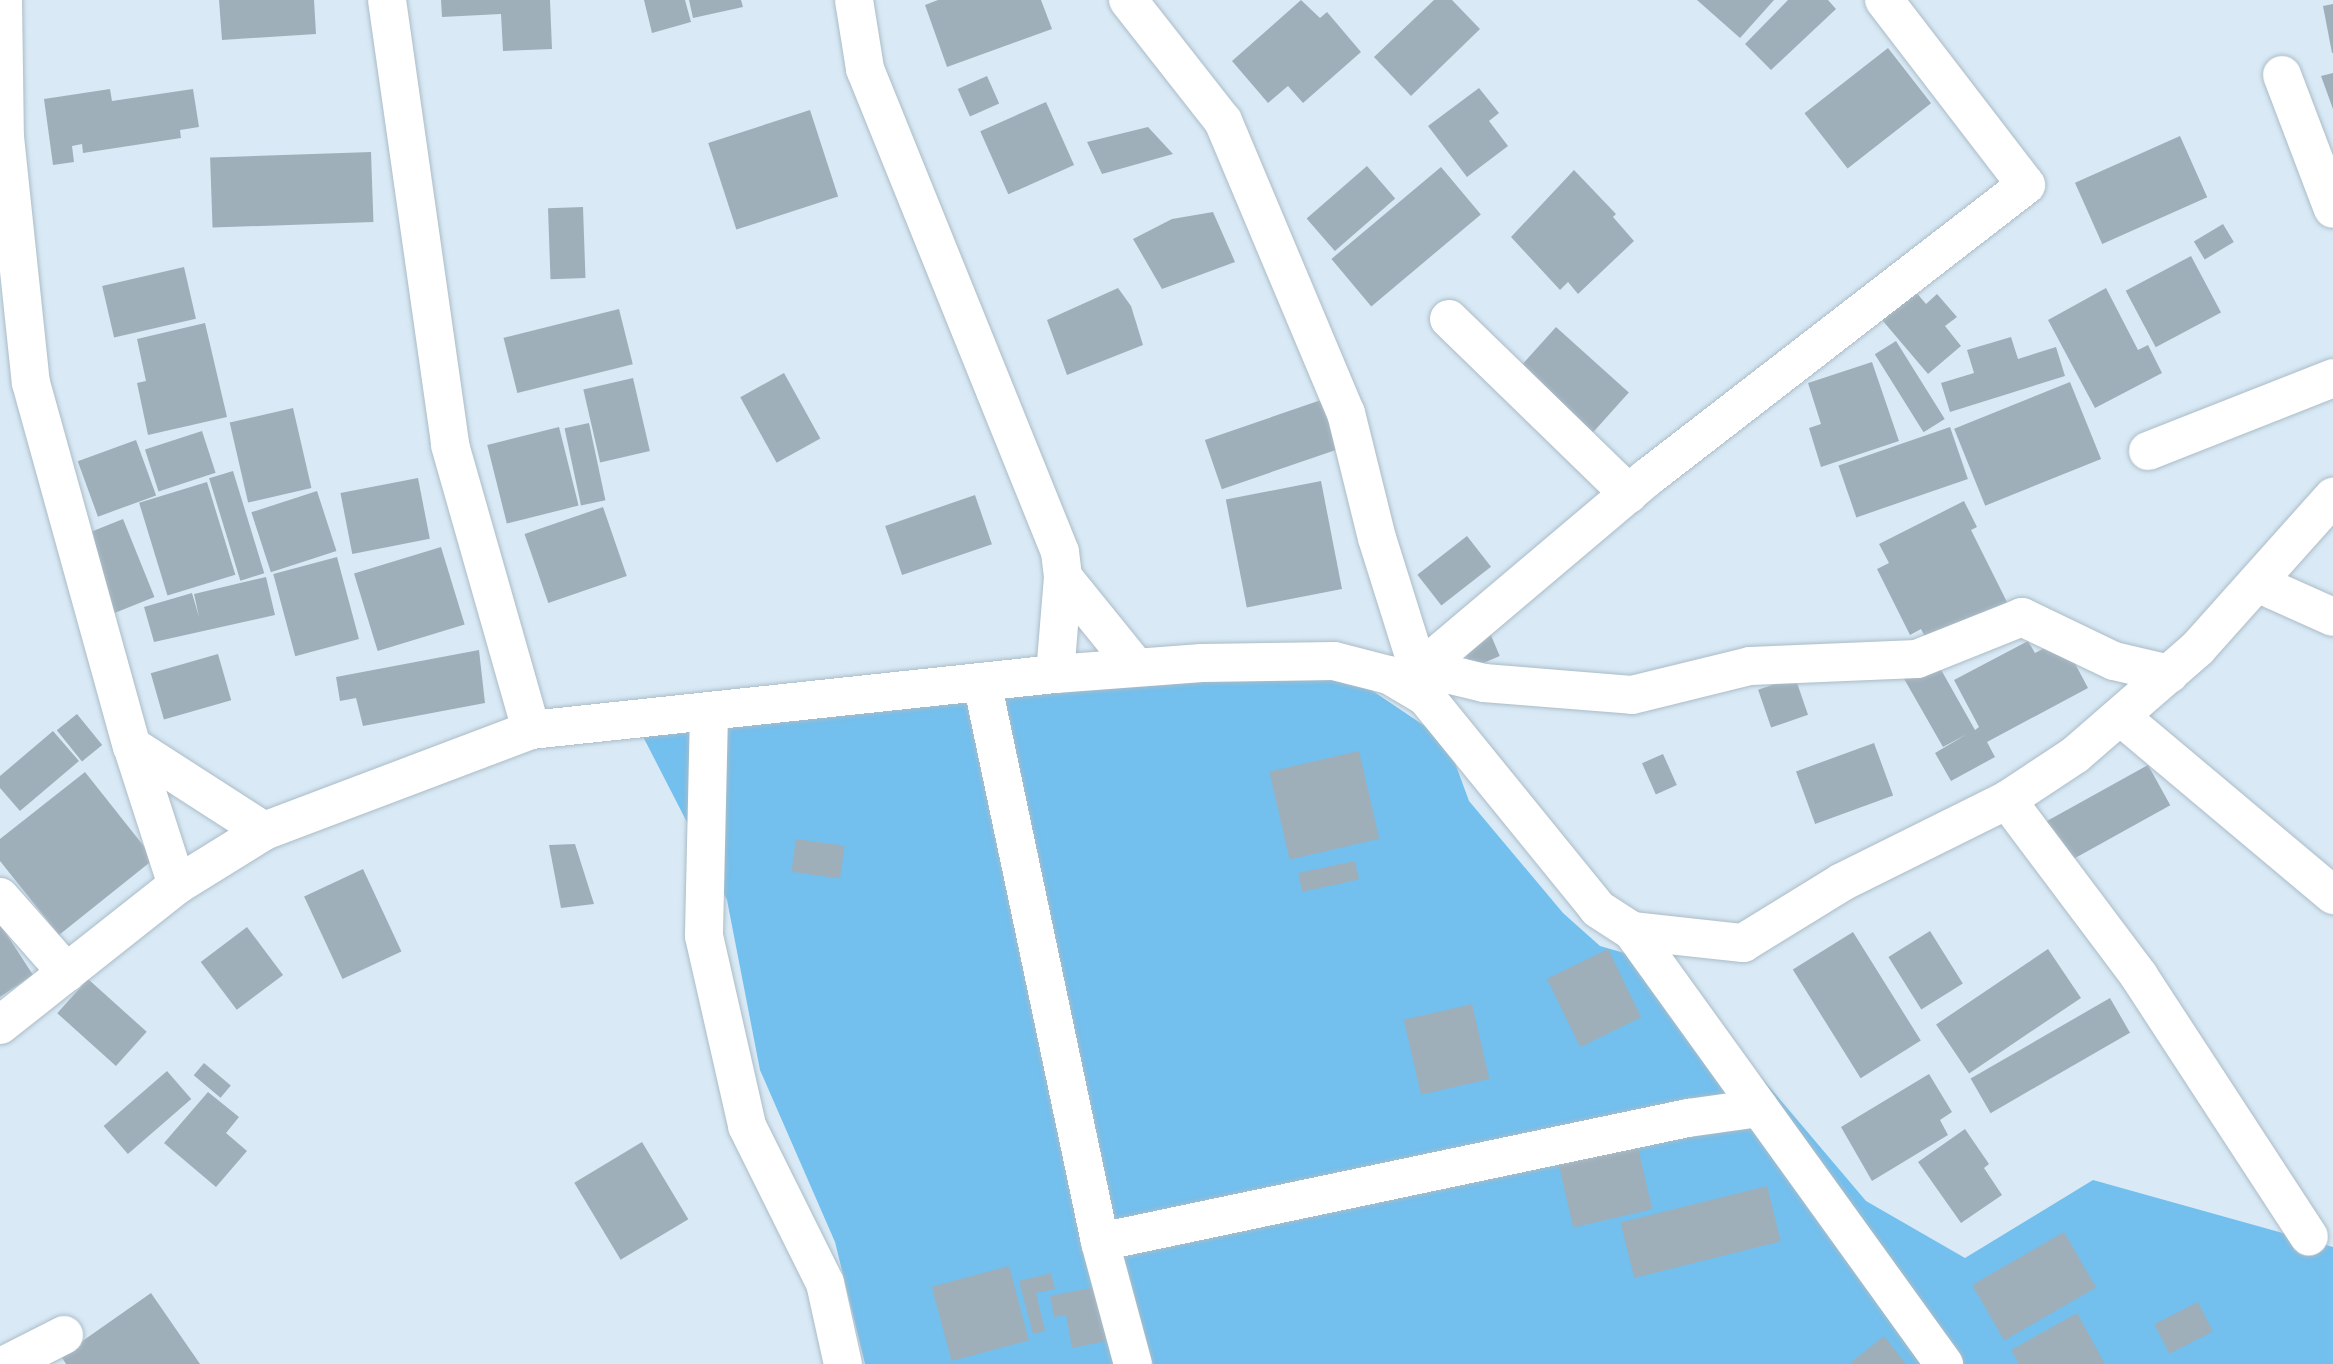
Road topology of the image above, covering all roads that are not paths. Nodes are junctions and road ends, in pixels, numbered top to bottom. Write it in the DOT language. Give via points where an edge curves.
graph roads {
  1 [pos="3,0"];
  2 [pos="387,0"];
  3 [pos="855,0"];
  4 [pos="1128,0"];
  5 [pos="1884,0"];
  6 [pos="2282,75"];
  7 [pos="2333,209"];
  8 [pos="1449,319"];
  9 [pos="2333,378"];
  10 [pos="2148,451"];
  11 [pos="1629,494"];
  12 [pos="2333,496"];
  13 [pos="1063,577"];
  14 [pos="2257,583"];
  15 [pos="2333,617"];
  16 [pos="1135,666"];
  17 [pos="1055,674"];
  18 [pos="2171,674"];
  19 [pos="982,682"];
  20 [pos="1424,683"];
  21 [pos="709,713"];
  22 [pos="2121,718"];
  23 [pos="531,730"];
  24 [pos="132,746"];
  25 [pos="2007,800"];
  26 [pos="264,831"];
  27 [pos="177,885"];
  28 [pos="2333,895"];
  29 [pos="0,897"];
  30 [pos="1632,931"];
  31 [pos="67,973"];
  32 [pos="0,1025"];
  33 [pos="1759,1108"];
  34 [pos="2309,1237"];
  35 [pos="1100,1242"];
  36 [pos="64,1335"];
  37 [pos="7,1364"];
  38 [pos="844,1364"];
  39 [pos="1133,1364"];
  40 [pos="1944,1364"];
  1 -- 24 [label="street" via="5,137 31,383"];
  2 -- 23 [label="street" via="450,445"];
  3 -- 13 [label="street" via="864,69 1051,528"];
  4 -- 20 [label="street" via="1223,121 1346,413 1377,538"];
  5 -- 11 [label="street" via="2026,185"];
  6 -- 7 [label="street"];
  8 -- 11 [label="street"];
  9 -- 10 [label="street"];
  11 -- 20 [label="street"];
  12 -- 14 [label="street"];
  13 -- 16 [label="street"];
  13 -- 17 [label="street"];
  14 -- 15 [label="street"];
  14 -- 18 [label="street"];
  16 -- 17 [label="street"];
  16 -- 20 [label="street" via="1334,661"];
  17 -- 19 [label="street"];
  18 -- 20 [label="street" via="2114,661 2022,617 1917,659 1750,666 1632,695"];
  18 -- 22 [label="street"];
  19 -- 21 [label="street"];
  19 -- 35 [label="street"];
  20 -- 30 [label="street" via="1598,909"];
  21 -- 23 [label="street"];
  21 -- 38 [label="street" via="704,936 747,1126 825,1283"];
  22 -- 25 [label="street"];
  22 -- 28 [label="street"];
  23 -- 26 [label="street"];
  24 -- 26 [label="street"];
  24 -- 27 [label="street"];
  25 -- 30 [label="street" via="1842,882 1742,943"];
  25 -- 34 [label="street" via="2139,976"];
  26 -- 27 [label="street"];
  27 -- 31 [label="street"];
  29 -- 31 [label="street"];
  30 -- 33 [label="street"];
  31 -- 32 [label="street"];
  33 -- 35 [label="street" via="1688,1118"];
  33 -- 40 [label="street"];
  35 -- 39 [label="street"];
  36 -- 37 [label="street"];
}
